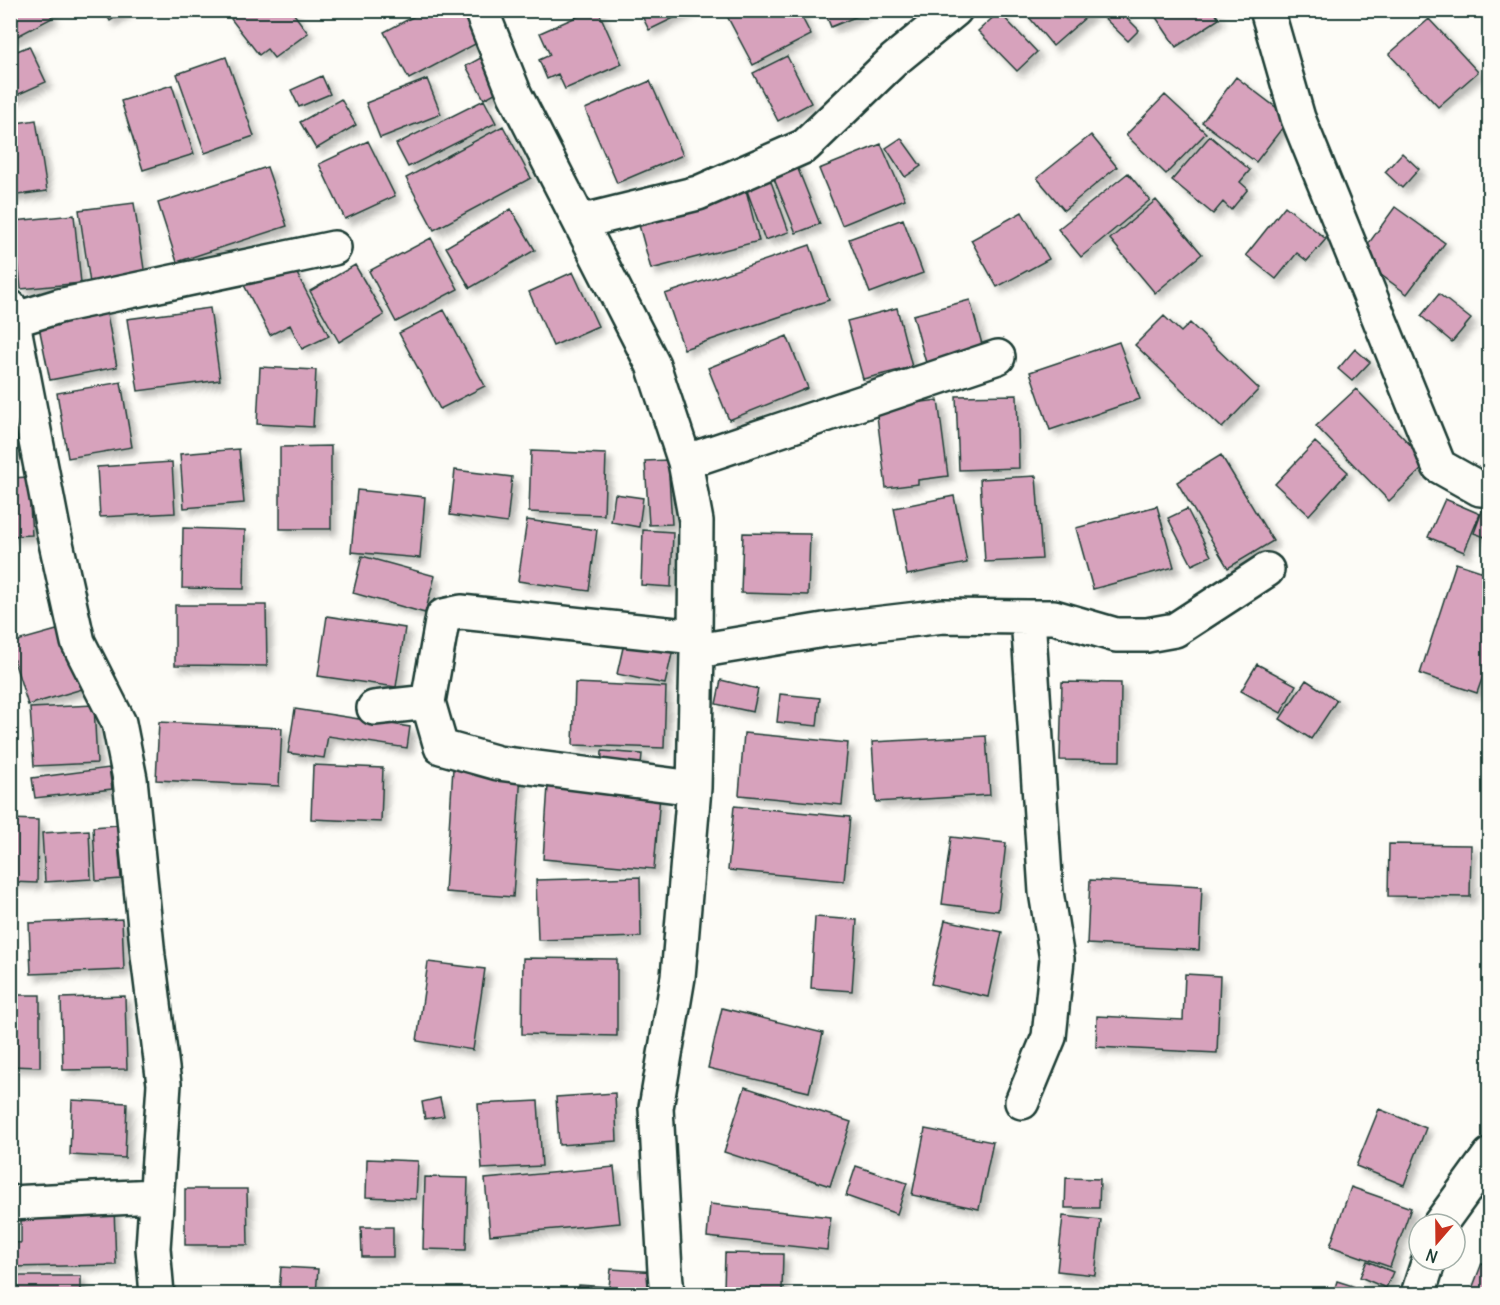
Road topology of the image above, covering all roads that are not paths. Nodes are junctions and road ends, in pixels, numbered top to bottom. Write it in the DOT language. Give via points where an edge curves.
graph roads {
  1 [pos="482,10"];
  2 [pos="956,10"];
  3 [pos="1267,10"];
  4 [pos="580,222"];
  5 [pos="334,248"];
  6 [pos="12,314"];
  7 [pos="998,357"];
  8 [pos="684,462"];
  9 [pos="1490,489"];
  10 [pos="1268,570"];
  11 [pos="1028,617"];
  12 [pos="696,644"];
  13 [pos="428,702"];
  14 [pos="374,708"];
  15 [pos="694,788"];
  16 [pos="1022,1102"];
  17 [pos="1490,1155"];
  18 [pos="156,1196"];
  19 [pos="10,1203"];
  20 [pos="1449,1212"];
  21 [pos="1425,1272"];
  22 [pos="157,1294"];
  23 [pos="668,1294"];
  24 [pos="1418,1294"];
  1 -- 4 [label="street" via="515,95"];
  2 -- 4 [label="street" via="894,60 805,146 698,193"];
  3 -- 9 [label="street" via="1298,118 1439,466 1479,489"];
  4 -- 8 [label="street" via="653,365"];
  5 -- 6 [label="street"];
  6 -- 18 [label="street" via="78,642 119,723 130,779 164,1084"];
  7 -- 8 [label="street"];
  8 -- 12 [label="street" via="696,520"];
  10 -- 11 [label="street" via="1175,630 1116,635 1054,617"];
  11 -- 12 [label="street" via="943,616"];
  11 -- 16 [label="street" via="1046,892 1058,959 1048,1037"];
  12 -- 13 [label="street" via="461,612 443,616"];
  12 -- 15 [label="street"];
  13 -- 14 [label="street"];
  13 -- 15 [label="street" via="441,747 498,763"];
  15 -- 23 [label="street" via="678,976 656,1108"];
  17 -- 20 [label="street"];
  18 -- 19 [label="street"];
  18 -- 22 [label="street" via="153,1248"];
  21 -- 24 [label="street"];
}
